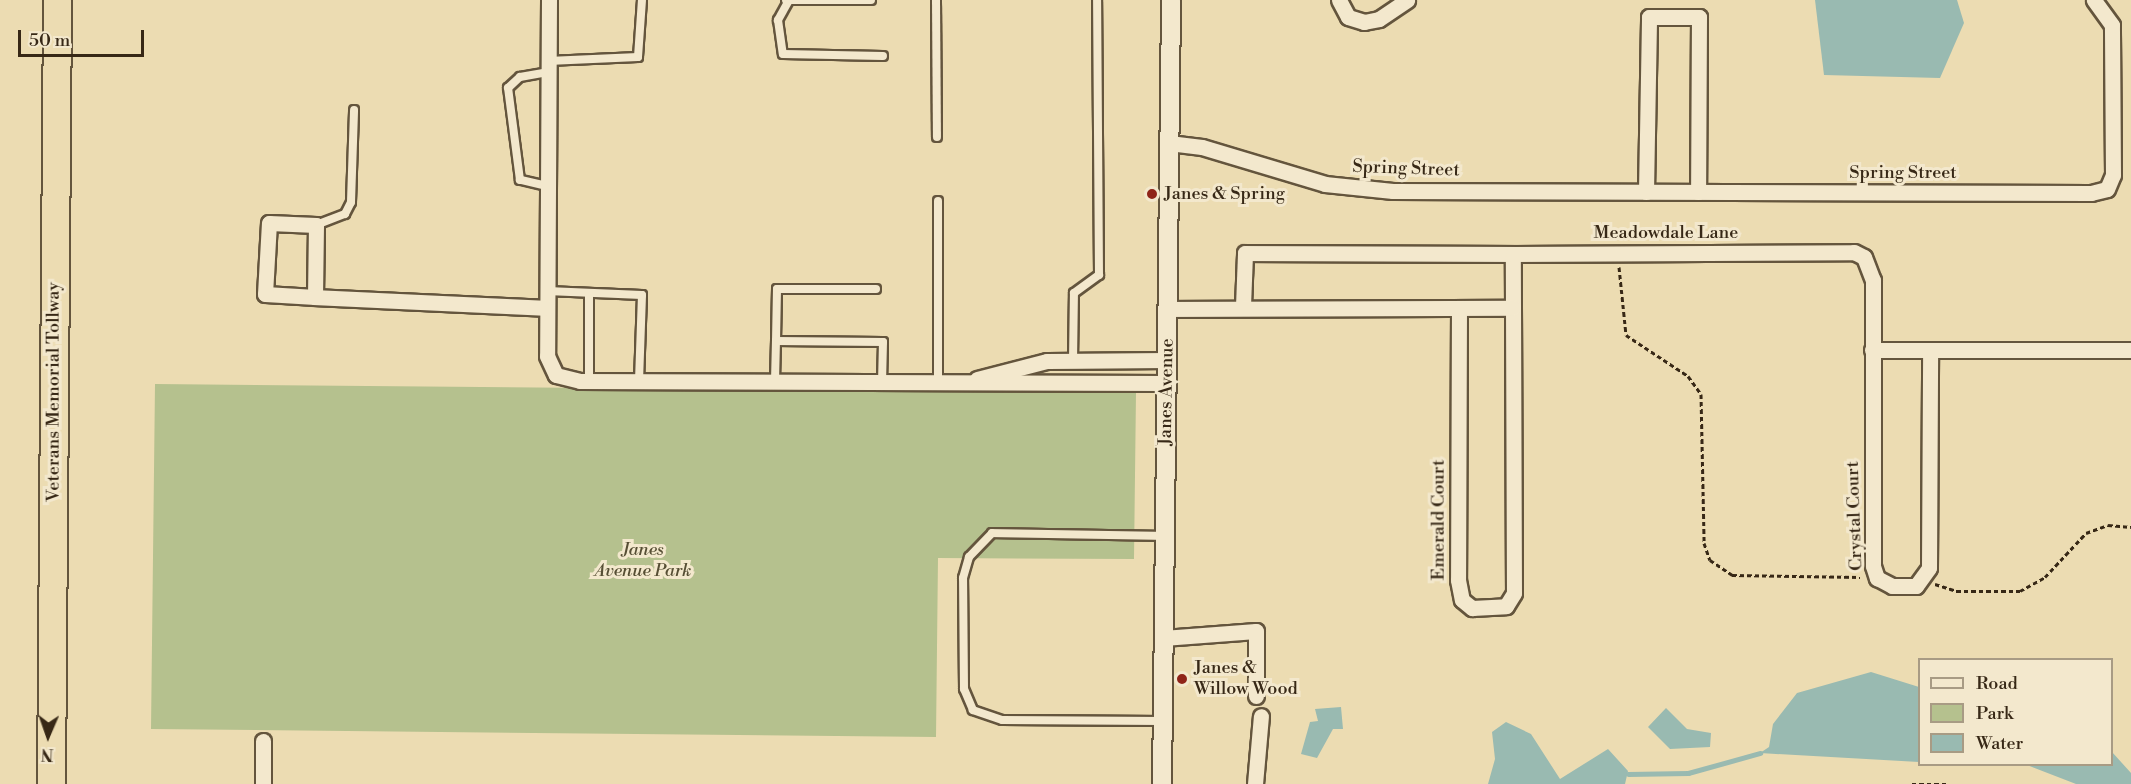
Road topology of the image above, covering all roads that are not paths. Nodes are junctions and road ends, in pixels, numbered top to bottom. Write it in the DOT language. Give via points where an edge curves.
graph roads {
  1 [pos="57,0"];
  2 [pos="549,0"];
  3 [pos="642,0"];
  4 [pos="871,0"];
  5 [pos="936,0"];
  6 [pos="1097,0"];
  7 [pos="1160,0"];
  8 [pos="1171,0"];
  9 [pos="1407,0"];
  10 [pos="2094,0"];
  11 [pos="787,1"];
  12 [pos="1339,4"];
  13 [pos="883,56"];
  14 [pos="548,67"];
  15 [pos="354,110"];
  16 [pos="937,137"];
  17 [pos="1169,143"];
  18 [pos="548,186"];
  19 [pos="1646,192"];
  20 [pos="1698,192"];
  21 [pos="938,201"];
  22 [pos="316,225"];
  23 [pos="1513,254"];
  24 [pos="876,289"];
  25 [pos="547,291"];
  26 [pos="589,292"];
  27 [pos="315,297"];
  28 [pos="1243,306"];
  29 [pos="547,308"];
  30 [pos="1459,308"];
  31 [pos="1514,308"];
  32 [pos="1167,309"];
  33 [pos="776,341"];
  34 [pos="2131,350"];
  35 [pos="1872,351"];
  36 [pos="1930,351"];
  37 [pos="1167,360"];
  38 [pos="1073,361"];
  39 [pos="589,381"];
  40 [pos="639,381"];
  41 [pos="775,381"];
  42 [pos="882,382"];
  43 [pos="938,382"];
  44 [pos="969,382"];
  45 [pos="1167,383"];
  46 [pos="1165,536"];
  47 [pos="1163,638"];
  48 [pos="1256,696"];
  49 [pos="1262,716"];
  50 [pos="1162,721"];
  51 [pos="263,741"];
  52 [pos="51,784"];
  53 [pos="263,784"];
  54 [pos="1162,784"];
  55 [pos="1255,784"];
  1 -- 52 [label="highway, Veterans Memorial Tollway"];
  2 -- 14 [label="street"];
  3 -- 14 [label="lane" via="638,57"];
  4 -- 11 [label="lane"];
  5 -- 16 [label="lane"];
  6 -- 38 [label="lane" via="1099,275 1074,293"];
  7 -- 8 [label="street"];
  8 -- 17 [label="street, Janes Avenue"];
  9 -- 12 [label="street" via="1379,19 1364,22"];
  10 -- 20 [label="street, Spring Street" via="2112,25 2113,175 2107,189"];
  11 -- 13 [label="lane" via="778,20 783,54"];
  14 -- 18 [label="street"];
  14 -- 18 [label="lane" via="520,77 508,88 520,180"];
  15 -- 22 [label="lane" via="351,202 345,214"];
  17 -- 19 [label="street, Spring Street" via="1364,189"];
  17 -- 32 [label="street, Janes Avenue"];
  18 -- 25 [label="street"];
  19 -- 20 [label="street, Spring Street"];
  19 -- 20 [label="street" via="1649,17 1699,17"];
  21 -- 43 [label="lane"];
  22 -- 27 [label="street"];
  22 -- 27 [label="street" via="269,223 265,294"];
  23 -- 28 [label="street, Meadowdale Lane" via="1245,253"];
  23 -- 31 [label="street"];
  23 -- 35 [label="street, Meadowdale Lane" via="1854,252 1869,265 1873,280"];
  24 -- 33 [label="lane" via="777,289"];
  25 -- 26 [label="lane"];
  25 -- 29 [label="street"];
  26 -- 39 [label="lane"];
  26 -- 40 [label="lane" via="642,295"];
  27 -- 29 [label="street"];
  28 -- 30 [label="street"];
  28 -- 32 [label="street"];
  29 -- 39 [label="street" via="550,367 567,379"];
  30 -- 31 [label="street"];
  30 -- 31 [label="street, Emerald Court" via="1459,591 1472,608 1500,608 1514,592"];
  32 -- 37 [label="street, Janes Avenue"];
  33 -- 41 [label="lane"];
  33 -- 42 [label="lane" via="884,342"];
  34 -- 36 [label="street"];
  35 -- 36 [label="street"];
  35 -- 36 [label="street, Crystal Court" via="1877,578 1892,586 1916,586 1925,579"];
  37 -- 38 [label="street"];
  37 -- 45 [label="street, Janes Avenue"];
  38 -- 44 [label="street" via="1008,367"];
  39 -- 40 [label="street"];
  40 -- 41 [label="street"];
  41 -- 42 [label="street"];
  42 -- 43 [label="street"];
  43 -- 44 [label="street"];
  44 -- 45 [label="street"];
  45 -- 46 [label="street, Janes Avenue"];
  46 -- 47 [label="street, Janes Avenue"];
  46 -- 50 [label="lane" via="992,533 969,557 963,578 964,689 973,710 1002,720"];
  47 -- 48 [label="street" via="1256,631"];
  47 -- 50 [label="street, Janes Avenue"];
  49 -- 55 [label="street"];
  50 -- 54 [label="street, Janes Avenue"];
  51 -- 53 [label="street"];
}
